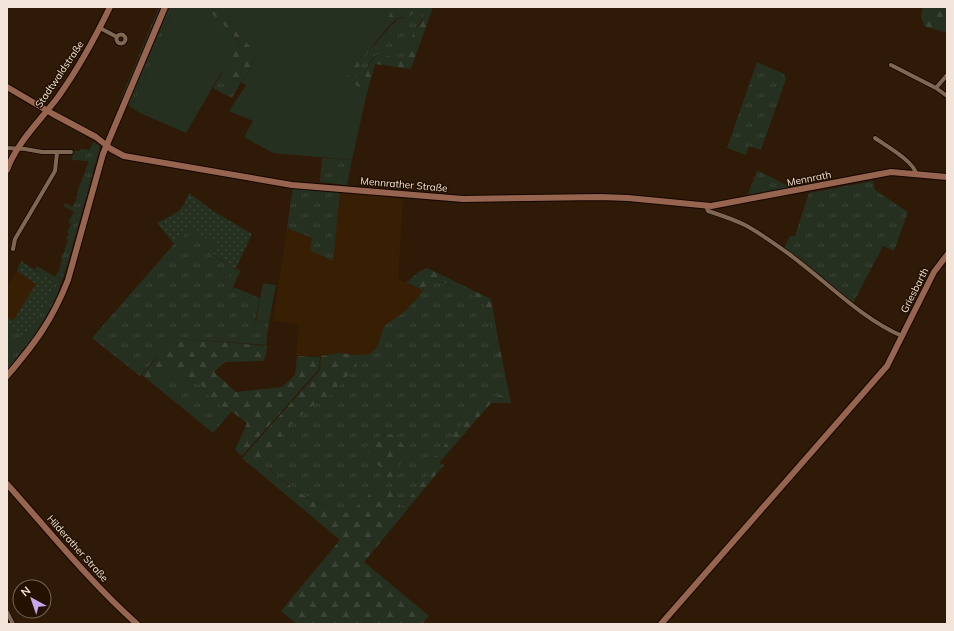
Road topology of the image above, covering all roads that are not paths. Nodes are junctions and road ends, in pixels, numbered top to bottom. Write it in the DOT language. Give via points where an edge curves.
graph roads {
  1 [pos="110,7"];
  2 [pos="164,7"];
  3 [pos="100,28"];
  4 [pos="117,37"];
  5 [pos="891,66"];
  6 [pos="947,75"];
  7 [pos="7,87"];
  8 [pos="936,88"];
  9 [pos="947,96"];
  10 [pos="47,111"];
  11 [pos="875,138"];
  12 [pos="106,145"];
  13 [pos="7,148"];
  14 [pos="16,149"];
  15 [pos="71,152"];
  16 [pos="57,153"];
  17 [pos="7,170"];
  18 [pos="916,174"];
  19 [pos="947,177"];
  20 [pos="706,206"];
  21 [pos="13,249"];
  22 [pos="947,255"];
  23 [pos="902,336"];
  24 [pos="7,376"];
  25 [pos="7,484"];
  26 [pos="7,612"];
  27 [pos="13,624"];
  28 [pos="137,624"];
  29 [pos="661,624"];
  1 -- 3 [label="main road, Stadtwaldstraße"];
  2 -- 12 [label="main road"];
  3 -- 4 [label="street"];
  3 -- 10 [label="main road, Stadtwaldstraße"];
  5 -- 8 [label="street"];
  6 -- 8 [label="street"];
  7 -- 10 [label="main road, Mennrather Straße"];
  8 -- 9 [label="street"];
  10 -- 12 [label="main road, Mennrather Straße"];
  10 -- 14 [label="main road, Stadtwaldstraße"];
  11 -- 18 [label="street" via="908,161"];
  12 -- 20 [label="main road, Mennrather Straße" via="124,156 292,184 463,199 600,197"];
  12 -- 24 [label="main road" via="61,298 40,337"];
  13 -- 14 [label="street"];
  14 -- 16 [label="street"];
  14 -- 17 [label="main road, Stadtwaldstraße"];
  15 -- 16 [label="street"];
  16 -- 21 [label="street" via="55,171 15,239"];
  18 -- 19 [label="main road, Mennrath"];
  18 -- 20 [label="main road, Mennrath" via="891,172 734,203"];
  20 -- 23 [label="street" via="708,211 745,226 789,254 863,313"];
  22 -- 23 [label="main road, Griesbarth" via="934,272"];
  23 -- 29 [label="main road, Griesbarth" via="887,366"];
  25 -- 28 [label="main road, Hilderather Straße" via="118,607"];
  26 -- 27 [label="street"];
}
